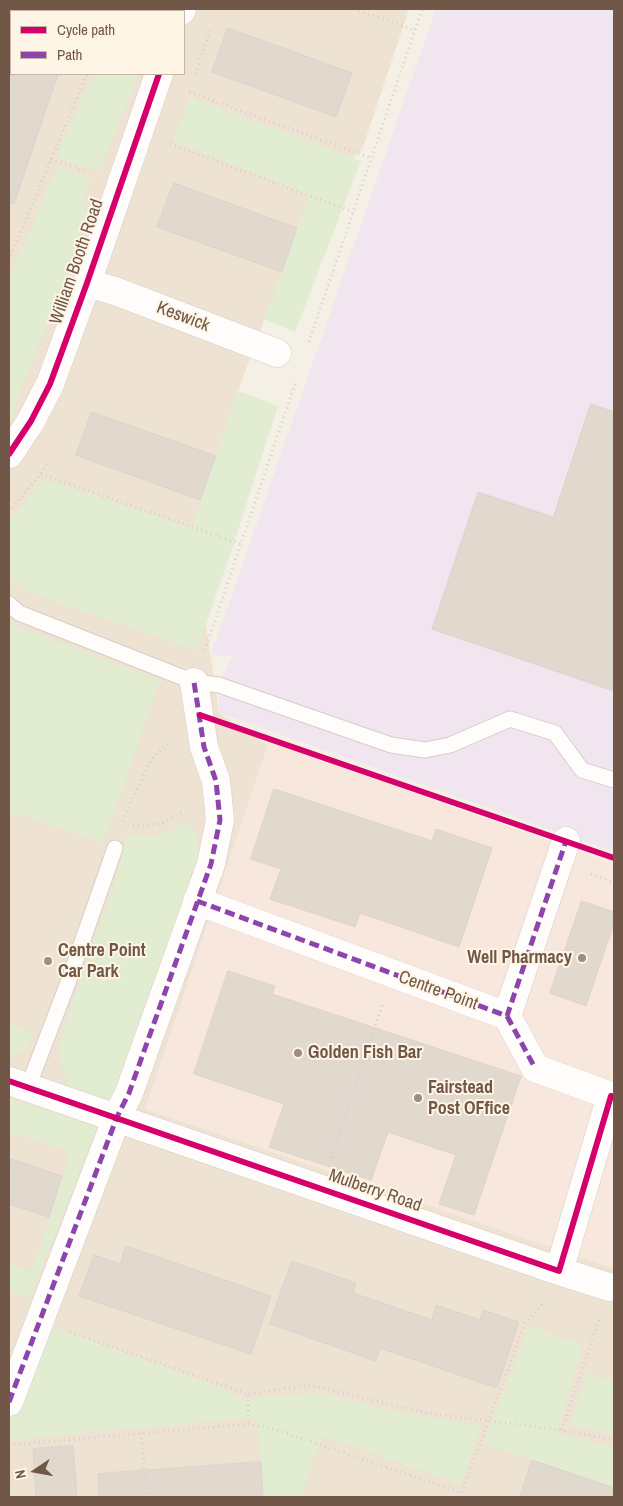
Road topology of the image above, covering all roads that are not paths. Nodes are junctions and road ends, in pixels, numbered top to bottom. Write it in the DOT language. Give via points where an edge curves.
graph roads {
  1 [pos="159,75"];
  2 [pos="87,283"];
  3 [pos="277,353"];
  4 [pos="9,454"];
  5 [pos="9,604"];
  6 [pos="198,671"];
  7 [pos="614,780"];
  8 [pos="566,841"];
  9 [pos="115,848"];
  10 [pos="197,901"];
  11 [pos="507,1016"];
  12 [pos="19,1084"];
  13 [pos="613,1097"];
  14 [pos="117,1117"];
  15 [pos="564,1273"];
  16 [pos="609,1287"];
  17 [pos="9,1402"];
  1 -- 2 [label="street, William Booth Road"];
  2 -- 3 [label="street, Keswick" via="115,290"];
  2 -- 4 [label="street, William Booth Road" via="50,384"];
  5 -- 6 [label="lane" via="19,613"];
  6 -- 7 [label="lane" via="219,685 391,745 425,750 450,745 510,719 555,733 582,770"];
  6 -- 10 [label="street" via="204,747 216,781 220,820 211,864"];
  8 -- 11 [label="street"];
  9 -- 12 [label="lane" via="66,988"];
  10 -- 11 [label="street, Centre Point"];
  10 -- 14 [label="street" via="129,1093"];
  11 -- 13 [label="street" via="535,1068"];
  12 -- 14 [label="street, Mulberry Road"];
  13 -- 15 [label="street"];
  14 -- 15 [label="street, Mulberry Road"];
  14 -- 17 [label="street"];
  15 -- 16 [label="street, Mulberry Road"];
}
